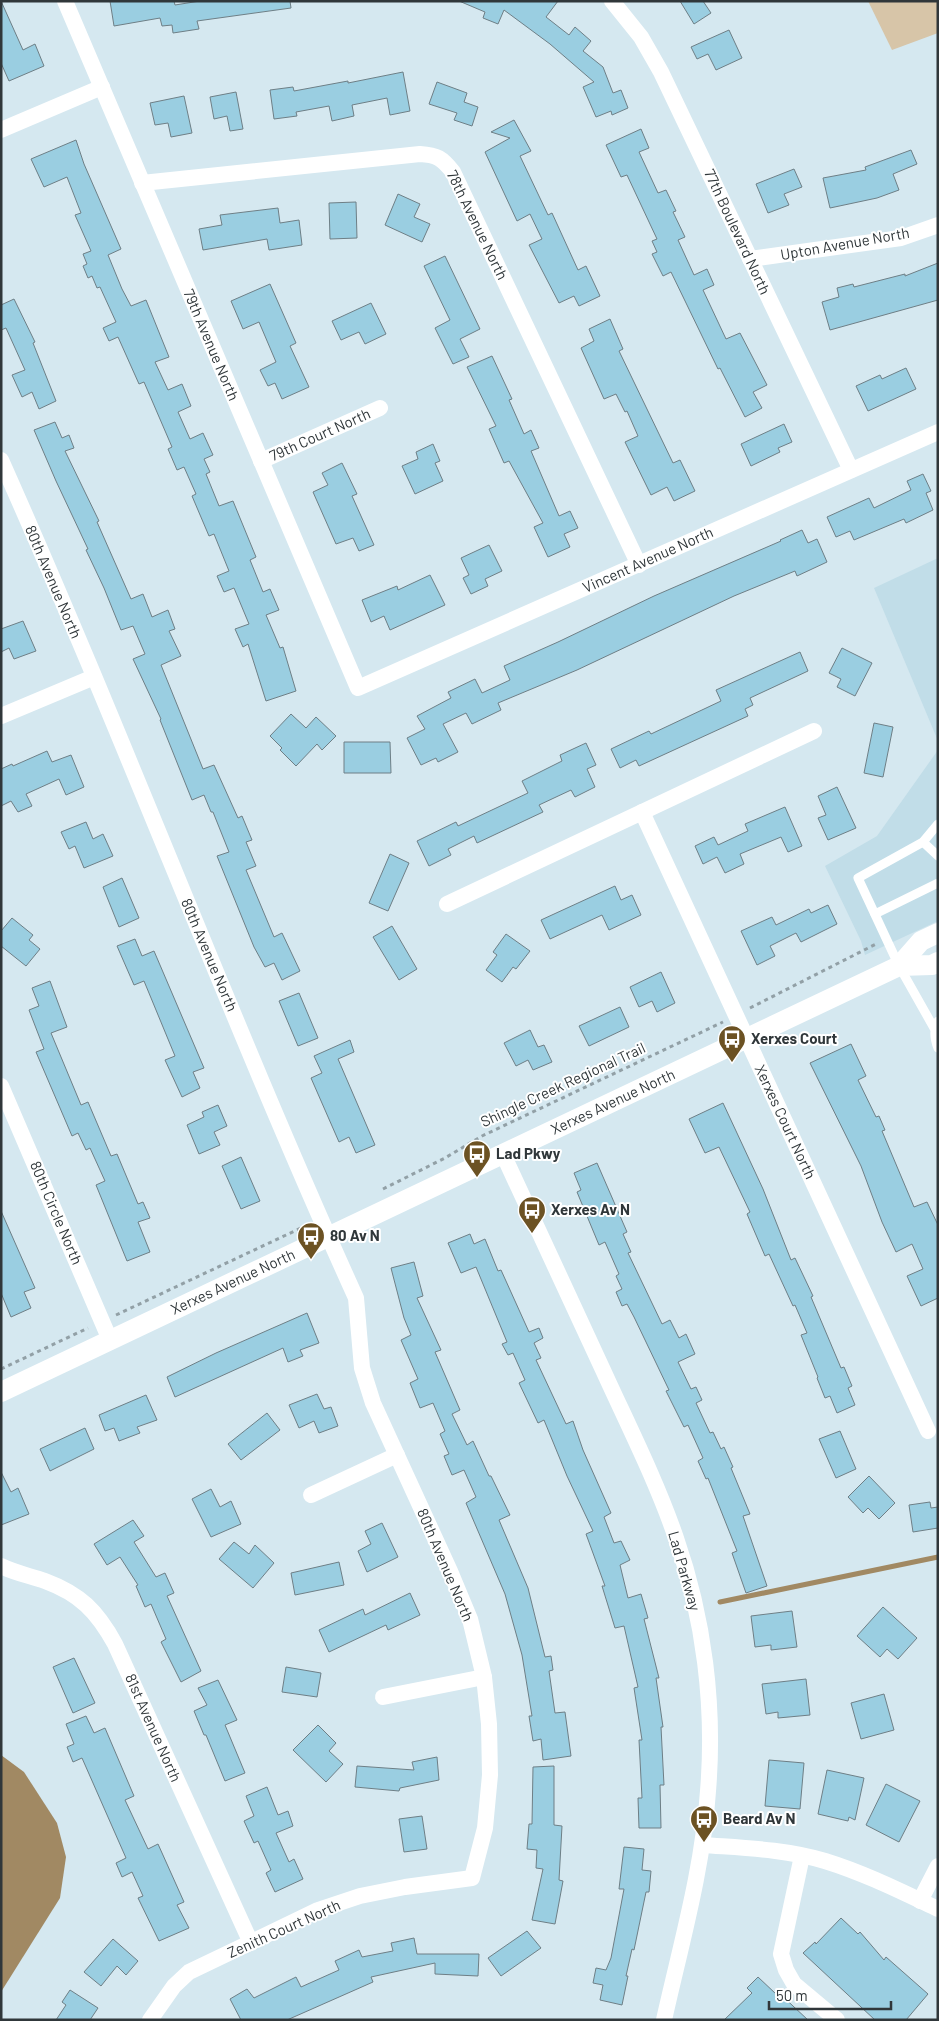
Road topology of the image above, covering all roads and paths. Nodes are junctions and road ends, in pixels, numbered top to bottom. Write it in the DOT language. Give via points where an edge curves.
graph roads {
  1 [pos="65,1"];
  2 [pos="612,1"];
  3 [pos="102,87"];
  4 [pos="1,130"];
  5 [pos="142,183"];
  6 [pos="938,225"];
  7 [pos="750,259"];
  8 [pos="380,408"];
  9 [pos="938,432"];
  10 [pos="1,460"];
  11 [pos="261,461"];
  12 [pos="851,470"];
  13 [pos="639,565"];
  14 [pos="94,677"];
  15 [pos="358,688"];
  16 [pos="1,716"];
  17 [pos="814,731"];
  18 [pos="642,812"];
  19 [pos="938,824"];
  20 [pos="923,842"];
  21 [pos="938,856"];
  22 [pos="938,883"];
  23 [pos="447,904"];
  24 [pos="875,914"];
  25 [pos="938,933"];
  26 [pos="886,940"];
  27 [pos="938,962"];
  28 [pos="899,966"];
  29 [pos="750,1008"];
  30 [pos="724,1022"];
  31 [pos="936,1024"];
  32 [pos="746,1039"];
  33 [pos="938,1048"];
  34 [pos="1,1086"];
  35 [pos="504,1154"];
  36 [pos="381,1190"];
  37 [pos="306,1225"];
  38 [pos="328,1237"];
  39 [pos="116,1315"];
  40 [pos="89,1328"];
  41 [pos="110,1340"];
  42 [pos="1,1369"];
  43 [pos="1,1392"];
  44 [pos="928,1431"];
  45 [pos="397,1456"];
  46 [pos="311,1495"];
  47 [pos="1,1566"];
  48 [pos="484,1677"];
  49 [pos="383,1697"];
  50 [pos="703,1845"];
  51 [pos="802,1856"];
  52 [pos="938,1866"];
  53 [pos="472,1878"];
  54 [pos="920,1900"];
  55 [pos="938,1909"];
  56 [pos="250,1943"];
  57 [pos="150,2020"];
  58 [pos="664,2020"];
  59 [pos="837,2020"];
  1 -- 3 [label="street, 79th Avenue North"];
  2 -- 7 [label="street, 77th Boulevard North" via="641,36 662,72"];
  3 -- 4 [label="street"];
  3 -- 5 [label="street, 79th Avenue North"];
  5 -- 11 [label="street, 79th Avenue North"];
  5 -- 13 [label="street, 78th Avenue North" via="420,154 433,155 444,161 457,181"];
  6 -- 7 [label="street, Upton Avenue North" via="901,238"];
  7 -- 12 [label="street, 77th Boulevard North"];
  8 -- 11 [label="street, 79th Court North"];
  9 -- 12 [label="street, Vincent Avenue North"];
  10 -- 14 [label="street, 80th Avenue North"];
  11 -- 15 [label="street, 79th Avenue North"];
  12 -- 13 [label="street, Vincent Avenue North"];
  13 -- 15 [label="street, Vincent Avenue North"];
  14 -- 16 [label="street"];
  14 -- 38 [label="street, 80th Avenue North"];
  17 -- 18 [label="street"];
  18 -- 23 [label="street"];
  18 -- 32 [label="street, Xerxes Court North"];
  19 -- 20 [label="lane"];
  20 -- 21 [label="lane"];
  20 -- 24 [label="lane" via="858,878"];
  22 -- 24 [label="lane"];
  24 -- 26 [label="lane"];
  25 -- 28 [label="street, Xerxes Avenue North" via="921,941"];
  26 -- 28 [label="lane"];
  26 -- 29 [label="path"];
  27 -- 28 [label="street, Xerxes Avenue North"];
  28 -- 31 [label="lane"];
  28 -- 32 [label="street, Xerxes Avenue North"];
  30 -- 36 [label="path, Shingle Creek Regional Trail" via="482,1136"];
  31 -- 33 [label="lane"];
  32 -- 35 [label="street, Xerxes Avenue North"];
  32 -- 44 [label="street, Xerxes Court North"];
  34 -- 41 [label="street, 80th Circle North"];
  35 -- 38 [label="street, Xerxes Avenue North"];
  35 -- 50 [label="street, Lad Parkway" via="653,1478 676,1538 694,1599 706,1664 710,1726"];
  37 -- 39 [label="path"];
  38 -- 41 [label="street, Xerxes Avenue North"];
  38 -- 45 [label="street, 80th Avenue North" via="356,1298 362,1368 373,1403"];
  40 -- 42 [label="path"];
  41 -- 43 [label="street, Xerxes Avenue North"];
  45 -- 46 [label="street"];
  45 -- 48 [label="street, 80th Avenue North" via="470,1619"];
  47 -- 56 [label="street, 81st Avenue North" via="67,1591 87,1604 104,1623"];
  48 -- 49 [label="street"];
  48 -- 53 [label="street, 80th Avenue North" via="490,1775 485,1828"];
  50 -- 51 [label="street"];
  50 -- 58 [label="street, Lad Parkway"];
  51 -- 54 [label="street" via="870,1876"];
  51 -- 59 [label="street" via="781,1954 794,1984"];
  52 -- 54 [label="street"];
  53 -- 56 [label="street, Zenith Court North" via="360,1896 318,1910"];
  54 -- 55 [label="street"];
  56 -- 57 [label="street, Zenith Court North" via="189,1972 174,1986"];
}
